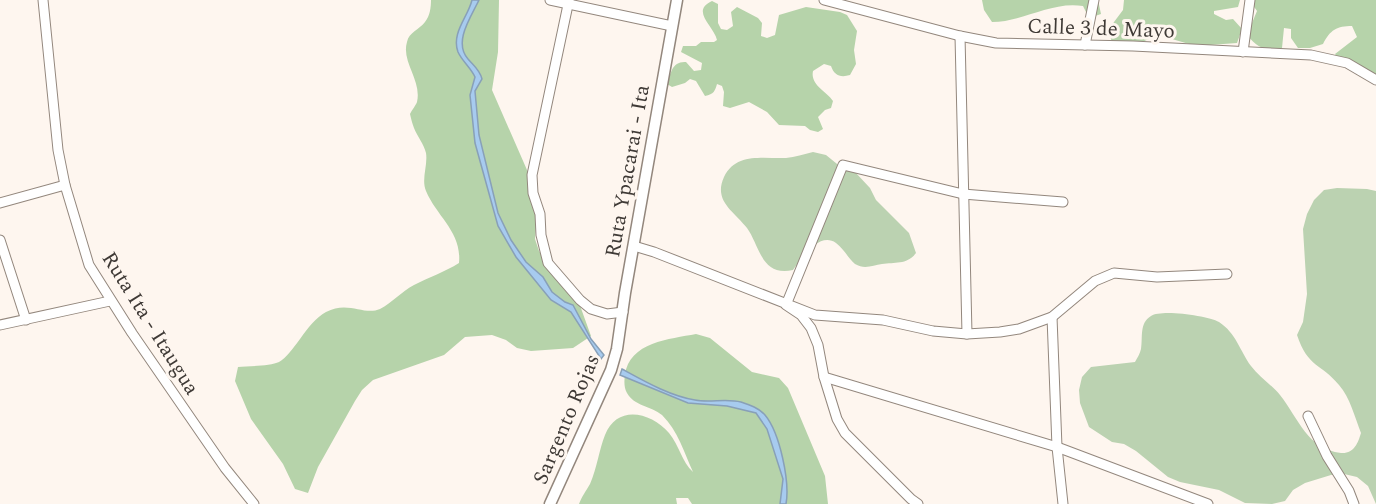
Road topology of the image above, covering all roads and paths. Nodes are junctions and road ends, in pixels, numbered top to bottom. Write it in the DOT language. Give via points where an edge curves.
graph roads {
  1 [pos="42,0"];
  2 [pos="550,0"];
  3 [pos="677,0"];
  4 [pos="824,0"];
  5 [pos="1094,0"];
  6 [pos="1250,0"];
  7 [pos="569,1"];
  8 [pos="672,26"];
  9 [pos="960,36"];
  10 [pos="1085,45"];
  11 [pos="1243,52"];
  12 [pos="1376,80"];
  13 [pos="65,185"];
  14 [pos="963,194"];
  15 [pos="1063,202"];
  16 [pos="0,203"];
  17 [pos="0,240"];
  18 [pos="634,246"];
  19 [pos="1227,274"];
  20 [pos="110,301"];
  21 [pos="786,305"];
  22 [pos="623,312"];
  23 [pos="1052,317"];
  24 [pos="26,320"];
  25 [pos="0,325"];
  26 [pos="967,334"];
  27 [pos="617,349"];
  28 [pos="824,377"];
  29 [pos="1308,416"];
  30 [pos="1058,447"];
  31 [pos="913,502"];
  32 [pos="254,504"];
  33 [pos="550,504"];
  34 [pos="1063,504"];
  35 [pos="1208,504"];
  36 [pos="1354,504"];
  1 -- 13 [label="street, Ruta Ita - Itaugua"];
  2 -- 7 [label="street"];
  3 -- 8 [label="street, Ruta Ypacarai - Ita"];
  4 -- 9 [label="street, Calle 3 de Mayo"];
  5 -- 10 [label="street"];
  6 -- 11 [label="street"];
  7 -- 8 [label="street"];
  7 -- 22 [label="street" via="532,175 533,193 548,263 591,309 607,314"];
  8 -- 18 [label="street, Ruta Ypacarai - Ita"];
  9 -- 10 [label="street, Calle 3 de Mayo" via="996,43"];
  9 -- 14 [label="street"];
  10 -- 11 [label="street, Calle 3 de Mayo"];
  11 -- 12 [label="street, Calle 3 de Mayo" via="1311,55 1347,63"];
  13 -- 16 [label="street"];
  13 -- 20 [label="street, Ruta Ita - Itaugua" via="89,265"];
  14 -- 15 [label="street"];
  14 -- 21 [label="street" via="843,165"];
  14 -- 26 [label="street"];
  17 -- 24 [label="street"];
  18 -- 21 [label="street"];
  18 -- 22 [label="street, Ruta Ypacarai - Ita"];
  19 -- 23 [label="street" via="1157,277 1114,273 1095,281"];
  20 -- 24 [label="street"];
  20 -- 32 [label="street, Ruta Ita - Itaugua"];
  21 -- 26 [label="street" via="815,315 891,321"];
  21 -- 28 [label="street" via="811,328"];
  22 -- 27 [label="street, Ruta Ypacarai - Ita"];
  23 -- 26 [label="street" via="1019,329"];
  23 -- 30 [label="street"];
  24 -- 25 [label="street"];
  27 -- 33 [label="street, Sargento Rojas"];
  28 -- 30 [label="street"];
  28 -- 31 [label="street" via="845,433"];
  29 -- 36 [label="street"];
  30 -- 34 [label="street"];
  30 -- 35 [label="street"];
}
